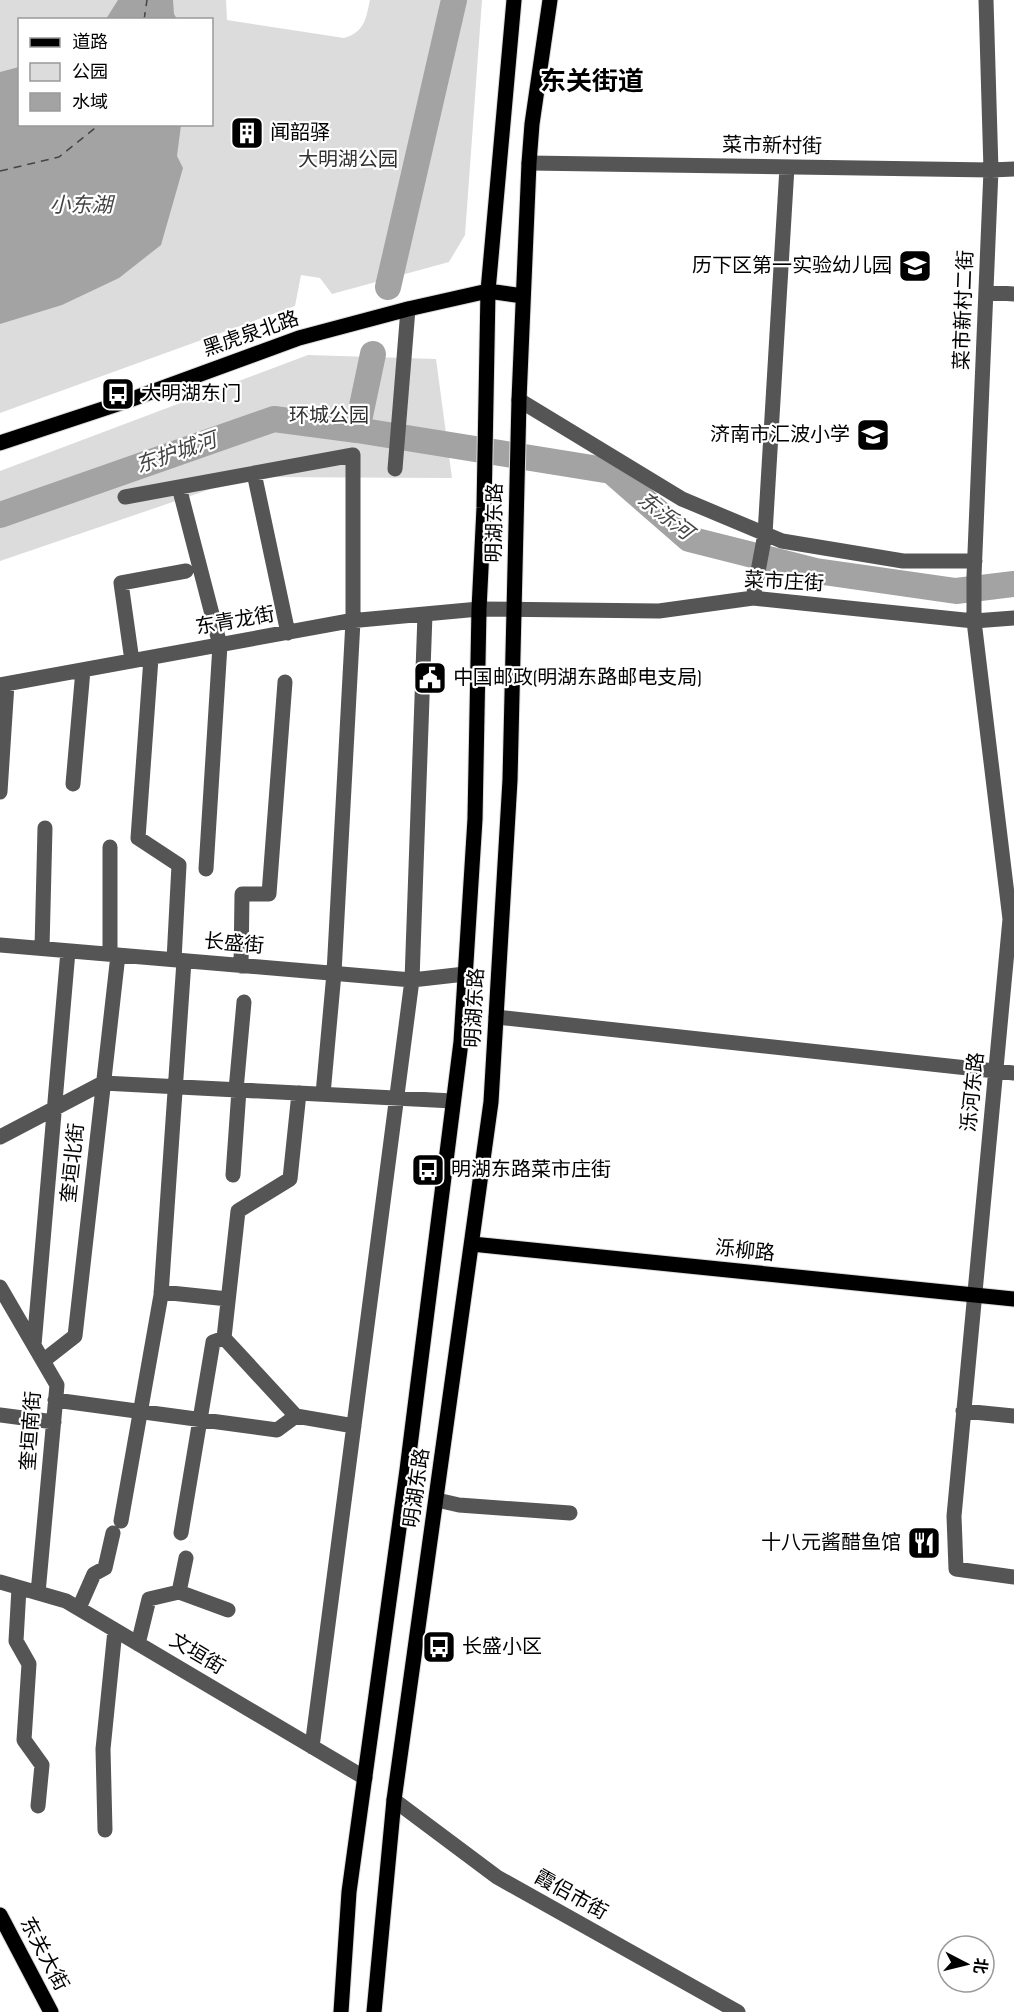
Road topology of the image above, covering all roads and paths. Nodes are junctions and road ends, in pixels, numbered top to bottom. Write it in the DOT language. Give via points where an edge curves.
graph roads {
  1 [pos="514,0"];
  2 [pos="550,0"];
  3 [pos="986,0"];
  4 [pos="529,163"];
  5 [pos="787,167"];
  6 [pos="1014,169"];
  7 [pos="991,170"];
  8 [pos="488,291"];
  9 [pos="986,292"];
  10 [pos="1014,294"];
  11 [pos="523,296"];
  12 [pos="408,309"];
  13 [pos="519,401"];
  14 [pos="0,443"];
  15 [pos="395,469"];
  16 [pos="254,473"];
  17 [pos="179,487"];
  18 [pos="125,497"];
  19 [pos="764,538"];
  20 [pos="974,569"];
  21 [pos="186,571"];
  22 [pos="755,591"];
  23 [pos="479,609"];
  24 [pos="514,610"];
  25 [pos="425,614"];
  26 [pos="1014,618"];
  27 [pos="353,621"];
  28 [pos="974,621"];
  29 [pos="288,633"];
  30 [pos="220,645"];
  31 [pos="151,657"];
  32 [pos="132,661"];
  33 [pos="83,670"];
  34 [pos="285,682"];
  35 [pos="3,685"];
  36 [pos="73,784"];
  37 [pos="0,792"];
  38 [pos="45,828"];
  39 [pos="110,847"];
  40 [pos="206,869"];
  41 [pos="1012,919"];
  42 [pos="0,945"];
  43 [pos="42,948"];
  44 [pos="68,951"];
  45 [pos="114,955"];
  46 [pos="179,960"];
  47 [pos="241,966"];
  48 [pos="334,973"];
  49 [pos="465,974"];
  50 [pos="412,981"];
  51 [pos="244,1002"];
  52 [pos="496,1017"];
  53 [pos="997,1071"];
  54 [pos="1014,1073"];
  55 [pos="103,1083"];
  56 [pos="176,1087"];
  57 [pos="237,1090"];
  58 [pos="299,1093"];
  59 [pos="323,1095"];
  60 [pos="397,1098"];
  61 [pos="453,1101"];
  62 [pos="54,1109"];
  63 [pos="0,1137"];
  64 [pos="233,1175"];
  65 [pos="472,1244"];
  66 [pos="0,1287"];
  67 [pos="161,1292"];
  68 [pos="973,1296"];
  69 [pos="228,1299"];
  70 [pos="1014,1299"];
  71 [pos="224,1338"];
  72 [pos="34,1345"];
  73 [pos="43,1361"];
  74 [pos="56,1400"];
  75 [pos="963,1411"];
  76 [pos="141,1412"];
  77 [pos="0,1415"];
  78 [pos="296,1416"];
  79 [pos="1014,1416"];
  80 [pos="200,1419"];
  81 [pos="54,1422"];
  82 [pos="354,1426"];
  83 [pos="437,1500"];
  84 [pos="570,1513"];
  85 [pos="181,1533"];
  86 [pos="186,1558"];
  87 [pos="1014,1577"];
  88 [pos="0,1582"];
  89 [pos="20,1588"];
  90 [pos="179,1592"];
  91 [pos="38,1593"];
  92 [pos="78,1608"];
  93 [pos="228,1610"];
  94 [pos="115,1630"];
  95 [pos="138,1644"];
  96 [pos="312,1747"];
  97 [pos="365,1778"];
  98 [pos="394,1800"];
  99 [pos="38,1806"];
  100 [pos="105,1830"];
  101 [pos="0,1915"];
  102 [pos="51,2012"];
  103 [pos="341,2012"];
  104 [pos="374,2012"];
  105 [pos="738,2012"];
  1 -- 8 [label="main road, 明湖东路"];
  2 -- 4 [label="main road, 明湖东路"];
  3 -- 7 [label="street, 菜市新村二街"];
  4 -- 5 [label="street, 菜市新村街"];
  4 -- 11 [label="main road, 明湖东路"];
  5 -- 7 [label="street, 菜市新村街"];
  5 -- 19 [label="street"];
  6 -- 7 [label="street, 菜市新村街"];
  7 -- 9 [label="street, 菜市新村二街"];
  8 -- 11 [label="main road, 黑虎泉北路"];
  8 -- 12 [label="main road, 黑虎泉北路"];
  8 -- 23 [label="main road, 明湖东路"];
  9 -- 10 [label="street"];
  9 -- 20 [label="street, 菜市新村二街"];
  11 -- 13 [label="main road, 明湖东路"];
  12 -- 14 [label="main road, 黑虎泉北路" via="299,338"];
  12 -- 15 [label="street"];
  13 -- 19 [label="street" via="682,499"];
  13 -- 24 [label="main road, 明湖东路"];
  16 -- 17 [label="street"];
  16 -- 27 [label="street" via="353,455"];
  16 -- 29 [label="street"];
  17 -- 18 [label="street"];
  17 -- 30 [label="street"];
  19 -- 20 [label="street"];
  19 -- 22 [label="street"];
  20 -- 28 [label="street, 菜市新村二街"];
  21 -- 32 [label="street" via="121,583"];
  22 -- 24 [label="street, 菜市庄街" via="659,610"];
  22 -- 28 [label="street, 菜市庄街"];
  23 -- 24 [label="street, 菜市庄街"];
  23 -- 25 [label="street, 东青龙街"];
  23 -- 49 [label="main road, 明湖东路" via="475,819"];
  24 -- 52 [label="main road, 明湖东路" via="510,780"];
  25 -- 27 [label="street, 东青龙街"];
  25 -- 50 [label="street"];
  26 -- 28 [label="street, 菜市庄街"];
  27 -- 29 [label="street, 东青龙街"];
  27 -- 48 [label="street"];
  28 -- 41 [label="street, 泺河东路"];
  29 -- 30 [label="street, 东青龙街"];
  30 -- 31 [label="street, 东青龙街"];
  30 -- 40 [label="street"];
  31 -- 32 [label="street, 东青龙街"];
  31 -- 46 [label="street" via="138,838 179,865"];
  32 -- 33 [label="street, 东青龙街"];
  33 -- 35 [label="street, 东青龙街"];
  33 -- 36 [label="street"];
  34 -- 47 [label="street" via="269,894 242,894"];
  35 -- 37 [label="street"];
  38 -- 43 [label="street"];
  39 -- 45 [label="street, 奎垣北街"];
  41 -- 53 [label="street, 泺河东路"];
  42 -- 43 [label="street, 长盛街"];
  43 -- 44 [label="street, 长盛街"];
  44 -- 45 [label="street, 长盛街"];
  44 -- 62 [label="street"];
  45 -- 46 [label="street, 长盛街"];
  45 -- 55 [label="street, 奎垣北街"];
  46 -- 47 [label="street, 长盛街"];
  46 -- 56 [label="street"];
  47 -- 48 [label="street, 长盛街"];
  48 -- 50 [label="street, 长盛街"];
  48 -- 59 [label="street"];
  49 -- 50 [label="street, 长盛街"];
  49 -- 61 [label="main road, 明湖东路"];
  50 -- 60 [label="street"];
  51 -- 57 [label="street"];
  52 -- 53 [label="street"];
  52 -- 65 [label="main road, 明湖东路" via="491,1102"];
  53 -- 54 [label="street"];
  53 -- 68 [label="street, 泺河东路"];
  55 -- 56 [label="street"];
  55 -- 62 [label="street"];
  55 -- 73 [label="street, 奎垣北街" via="75,1336"];
  56 -- 57 [label="street"];
  56 -- 67 [label="street"];
  57 -- 58 [label="street"];
  57 -- 64 [label="street"];
  58 -- 59 [label="street"];
  58 -- 69 [label="street" via="290,1179 238,1211"];
  59 -- 60 [label="street"];
  60 -- 61 [label="street"];
  60 -- 82 [label="street"];
  61 -- 97 [label="main road, 明湖东路"];
  62 -- 63 [label="street"];
  62 -- 72 [label="street"];
  65 -- 68 [label="main road, 泺柳路"];
  65 -- 83 [label="main road, 明湖东路"];
  66 -- 72 [label="street, 奎垣南街"];
  67 -- 69 [label="street"];
  67 -- 76 [label="street"];
  68 -- 70 [label="main road, 泺柳路"];
  68 -- 75 [label="street, 泺河东路"];
  69 -- 71 [label="street"];
  71 -- 78 [label="street"];
  71 -- 80 [label="street" via="213,1342"];
  72 -- 73 [label="street, 奎垣南街"];
  73 -- 74 [label="street, 奎垣南街" via="57,1385"];
  74 -- 76 [label="street"];
  74 -- 81 [label="street, 奎垣南街"];
  75 -- 79 [label="street"];
  75 -- 87 [label="street, 泺河东路" via="954,1516 957,1569"];
  76 -- 80 [label="street"];
  76 -- 92 [label="street" via="105,1568 94,1574"];
  77 -- 81 [label="street"];
  78 -- 80 [label="street" via="277,1430"];
  78 -- 82 [label="street"];
  80 -- 85 [label="street"];
  81 -- 91 [label="street, 奎垣南街"];
  82 -- 96 [label="street"];
  83 -- 84 [label="street"];
  83 -- 98 [label="main road, 明湖东路"];
  86 -- 90 [label="street"];
  88 -- 89 [label="street, 文垣街"];
  89 -- 91 [label="street, 文垣街"];
  89 -- 99 [label="street" via="16,1641 30,1664 24,1740 42,1765"];
  90 -- 93 [label="street"];
  90 -- 95 [label="street" via="149,1599"];
  91 -- 92 [label="street, 文垣街"];
  92 -- 94 [label="street, 文垣街"];
  94 -- 95 [label="street, 文垣街"];
  94 -- 100 [label="street" via="103,1749"];
  95 -- 96 [label="street, 文垣街"];
  96 -- 97 [label="street, 文垣街"];
  97 -- 103 [label="main road, 明湖东路" via="350,1893"];
  98 -- 104 [label="main road, 明湖东路"];
  98 -- 105 [label="street, 霞侣市街" via="497,1877"];
  101 -- 102 [label="main road, 东关大街"];
}
